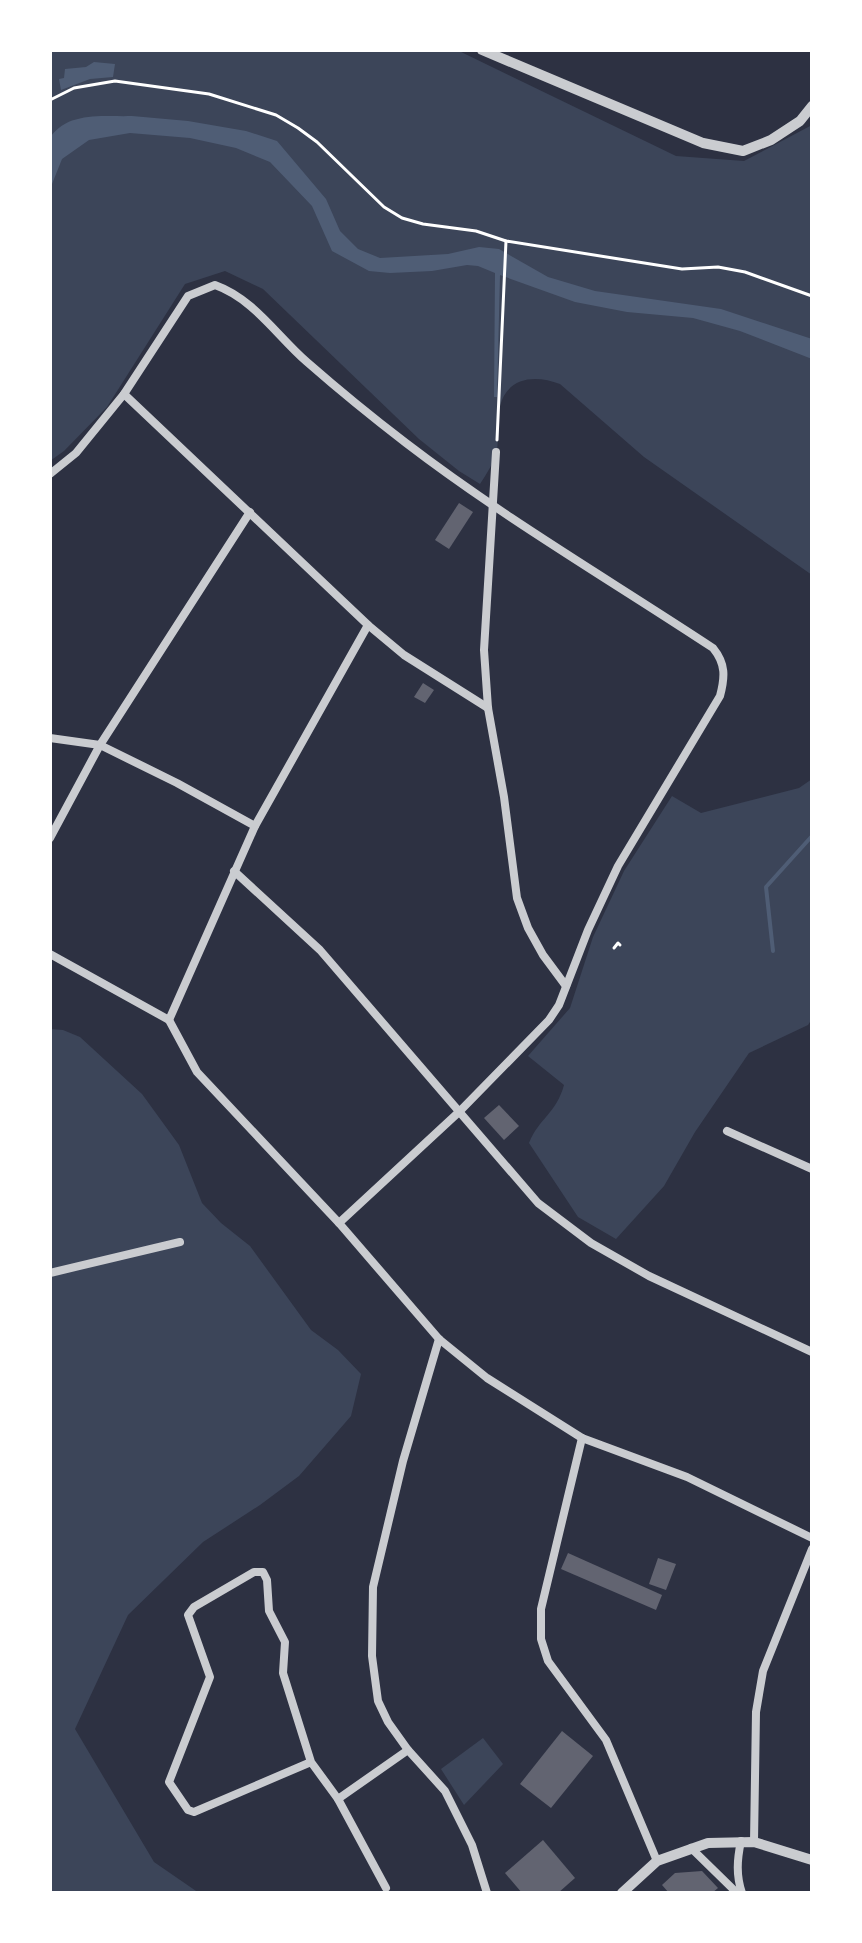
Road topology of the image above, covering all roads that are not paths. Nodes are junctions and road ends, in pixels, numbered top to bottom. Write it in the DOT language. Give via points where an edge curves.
graph roads {
  1 [pos="482,50"];
  2 [pos="812,106"];
  3 [pos="124,394"];
  4 [pos="496,452"];
  5 [pos="50,474"];
  6 [pos="492,506"];
  7 [pos="250,512"];
  8 [pos="368,625"];
  9 [pos="488,708"];
  10 [pos="50,738"];
  11 [pos="100,745"];
  12 [pos="255,826"];
  13 [pos="50,838"];
  14 [pos="234,871"];
  15 [pos="50,954"];
  16 [pos="566,986"];
  17 [pos="169,1020"];
  18 [pos="460,1111"];
  19 [pos="727,1131"];
  20 [pos="812,1169"];
  21 [pos="339,1223"];
  22 [pos="180,1242"];
  23 [pos="50,1273"];
  24 [pos="439,1339"];
  25 [pos="812,1352"];
  26 [pos="582,1438"];
  27 [pos="812,1538"];
  28 [pos="812,1549"];
  29 [pos="408,1750"];
  30 [pos="311,1762"];
  31 [pos="338,1799"];
  32 [pos="741,1841"];
  33 [pos="754,1842"];
  34 [pos="691,1848"];
  35 [pos="812,1860"];
  36 [pos="657,1861"];
  37 [pos="386,1888"];
  38 [pos="487,1893"];
  39 [pos="622,1893"];
  40 [pos="740,1893"];
  1 -- 2 [label="street" via="703,143 743,151 771,140"];
  3 -- 5 [label="street" via="76,453"];
  3 -- 6 [label="street" via="188,296 215,285 230,290 306,361"];
  3 -- 7 [label="street"];
  4 -- 6 [label="street"];
  6 -- 9 [label="street" via="484,650"];
  6 -- 16 [label="street" via="702,641 721,658 725,676 720,696 618,866"];
  7 -- 8 [label="street"];
  7 -- 11 [label="street"];
  8 -- 9 [label="street" via="404,655"];
  8 -- 12 [label="street"];
  9 -- 16 [label="street" via="517,898 543,955"];
  10 -- 11 [label="street"];
  11 -- 12 [label="street"];
  11 -- 13 [label="street"];
  12 -- 14 [label="street"];
  14 -- 17 [label="street"];
  14 -- 18 [label="street" via="320,950"];
  15 -- 17 [label="street"];
  16 -- 18 [label="street" via="549,1020"];
  17 -- 21 [label="street" via="197,1072"];
  18 -- 21 [label="street"];
  18 -- 25 [label="street" via="538,1203 591,1243"];
  19 -- 20 [label="street"];
  21 -- 24 [label="street"];
  22 -- 23 [label="street"];
  24 -- 26 [label="street" via="487,1378"];
  24 -- 29 [label="street" via="373,1587 372,1656 378,1701"];
  26 -- 27 [label="street" via="687,1477"];
  26 -- 36 [label="street" via="541,1609 541,1639 548,1661 606,1740"];
  28 -- 33 [label="street" via="763,1671 756,1712"];
  29 -- 31 [label="street"];
  29 -- 38 [label="street" via="445,1791 472,1845"];
  30 -- 30 [label="street" via="283,1673 285,1642 269,1611 267,1580 263,1572 254,1572 188,1615 210,1677 169,1782 194,1812"];
  30 -- 31 [label="street"];
  31 -- 37 [label="street"];
  32 -- 33 [label="street"];
  32 -- 34 [label="street"];
  32 -- 40 [label="street" via="736,1861"];
  33 -- 35 [label="street"];
  34 -- 36 [label="street"];
  34 -- 40 [label="street"];
  36 -- 39 [label="street"];
}
